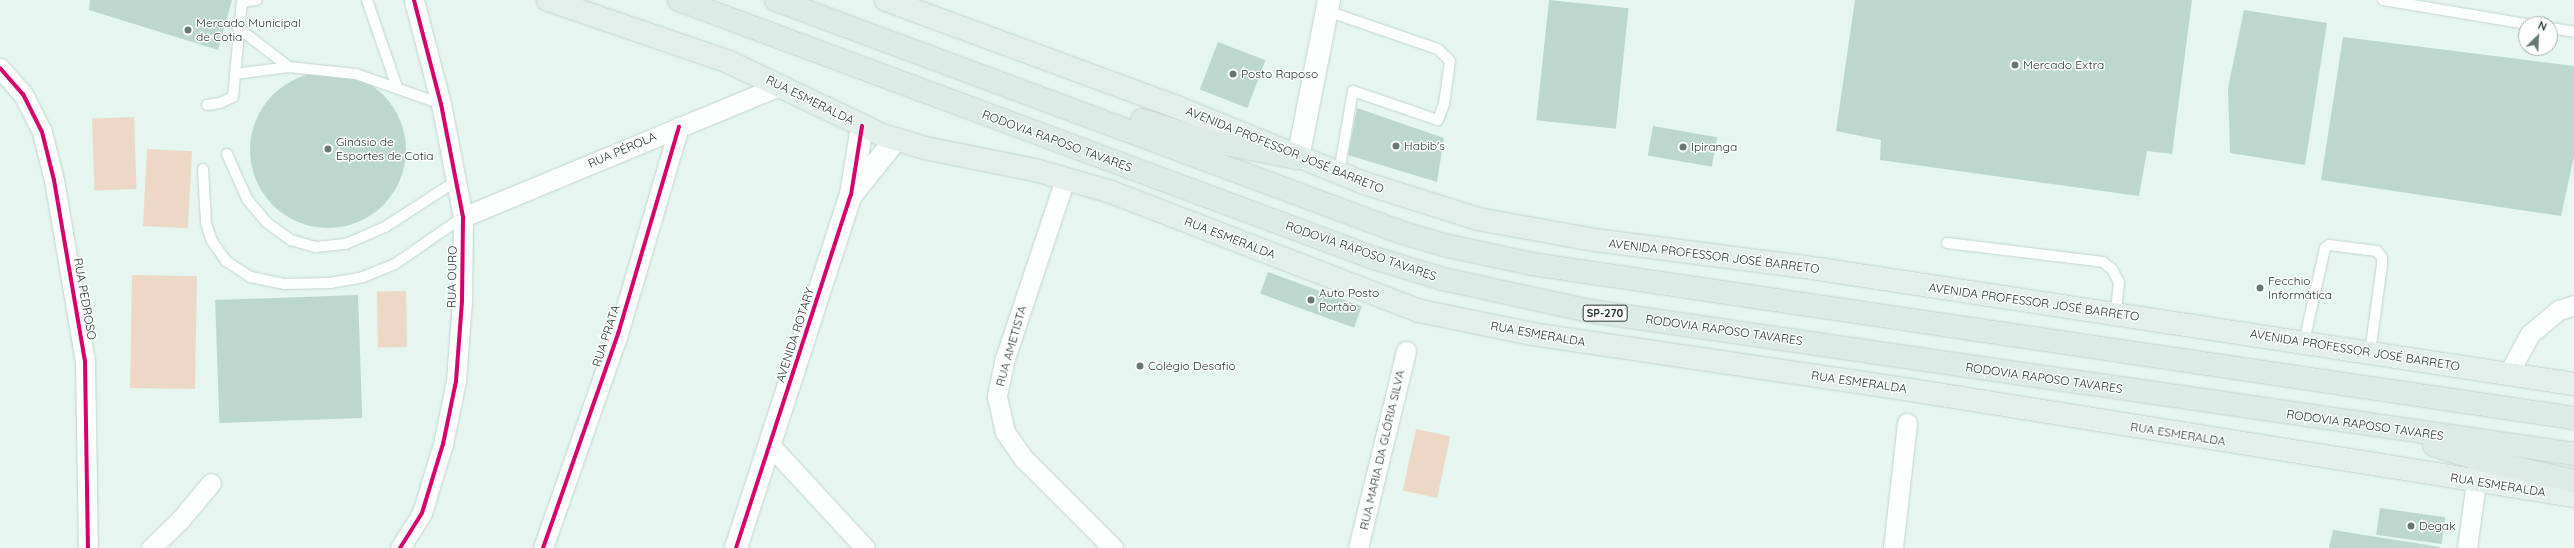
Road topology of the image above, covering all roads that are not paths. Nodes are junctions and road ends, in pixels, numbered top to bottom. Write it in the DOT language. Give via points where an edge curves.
graph roads {
  1 [pos="257,0"];
  2 [pos="367,0"];
  3 [pos="548,0"];
  4 [pos="679,0"];
  5 [pos="776,0"];
  6 [pos="806,0"];
  7 [pos="886,0"];
  8 [pos="2383,0"];
  9 [pos="242,1"];
  10 [pos="419,3"];
  11 [pos="1328,6"];
  12 [pos="2518,22"];
  13 [pos="237,27"];
  14 [pos="2558,29"];
  15 [pos="2574,32"];
  16 [pos="289,67"];
  17 [pos="0,68"];
  18 [pos="235,74"];
  19 [pos="782,85"];
  20 [pos="397,87"];
  21 [pos="441,104"];
  22 [pos="207,105"];
  23 [pos="862,126"];
  24 [pos="679,127"];
  25 [pos="896,139"];
  26 [pos="227,154"];
  27 [pos="1298,158"];
  28 [pos="204,168"];
  29 [pos="1339,172"];
  30 [pos="1066,179"];
  31 [pos="456,180"];
  32 [pos="851,195"];
  33 [pos="463,217"];
  34 [pos="1947,242"];
  35 [pos="2566,308"];
  36 [pos="2116,313"];
  37 [pos="2304,342"];
  38 [pos="1406,351"];
  39 [pos="2370,353"];
  40 [pos="2508,374"];
  41 [pos="2574,384"];
  42 [pos="2574,418"];
  43 [pos="1907,423"];
  44 [pos="2372,426"];
  45 [pos="768,444"];
  46 [pos="2574,454"];
  47 [pos="2574,480"];
  48 [pos="2476,482"];
  49 [pos="211,483"];
  50 [pos="2574,496"];
  51 [pos="88,548"];
  52 [pos="151,548"];
  53 [pos="400,548"];
  54 [pos="543,548"];
  55 [pos="736,548"];
  56 [pos="865,548"];
  57 [pos="1113,548"];
  58 [pos="1358,548"];
  59 [pos="1894,548"];
  60 [pos="2467,548"];
  1 -- 9 [label="lane"];
  2 -- 20 [label="lane"];
  3 -- 19 [label="highway, RUA ESMERALDA" via="728,62"];
  4 -- 44 [label="highway, RODOVIA RAPOSO TAVARES / SP-270" via="1374,258 1443,279 1590,311"];
  5 -- 42 [label="highway" via="1400,232 1444,245 1532,264"];
  6 -- 27 [label="highway" via="1065,94 1204,140"];
  7 -- 27 [label="highway, AVENIDA PROFESSOR JOSÉ BARRETO" via="1170,104"];
  8 -- 12 [label="lane"];
  9 -- 13 [label="lane"];
  10 -- 21 [label="street, RUA OURO"];
  11 -- 27 [label="street"];
  11 -- 29 [label="lane" via="1438,49 1450,61 1444,104 1438,120 1353,90"];
  13 -- 16 [label="lane"];
  13 -- 18 [label="lane"];
  14 -- 15 [label="lane"];
  16 -- 18 [label="lane"];
  16 -- 20 [label="lane" via="356,74"];
  17 -- 51 [label="street, RUA PEDROSO" via="23,94 42,132 54,180 85,361"];
  18 -- 22 [label="lane" via="233,97"];
  19 -- 23 [label="highway, RUA ESMERALDA"];
  19 -- 24 [label="street, RUA PÉROLA"];
  20 -- 21 [label="lane"];
  21 -- 31 [label="street, RUA OURO"];
  23 -- 25 [label="highway, RUA ESMERALDA"];
  23 -- 32 [label="street, AVENIDA ROTARY"];
  24 -- 33 [label="street, RUA PÉROLA"];
  24 -- 54 [label="street, RUA PRATA" via="618,334"];
  25 -- 30 [label="highway, RUA ESMERALDA" via="925,148"];
  25 -- 32 [label="street, AVENIDA ROTARY"];
  26 -- 31 [label="lane" via="247,200 266,222 291,240 316,247 346,244 385,226"];
  27 -- 29 [label="highway, AVENIDA PROFESSOR JOSÉ BARRETO"];
  28 -- 33 [label="lane" via="206,222 212,242 226,261 251,277 284,284 330,283 364,277 395,264"];
  29 -- 36 [label="highway, AVENIDA PROFESSOR JOSÉ BARRETO" via="1478,219 1529,229"];
  30 -- 48 [label="highway, RUA ESMERALDA" via="1111,192 1420,311 1532,334 1925,392"];
  30 -- 57 [label="street, RUA AMETISTA" via="1006,358 997,397 1005,432 1024,459"];
  31 -- 33 [label="street, RUA OURO"];
  32 -- 45 [label="street, AVENIDA ROTARY"];
  33 -- 53 [label="street, RUA OURO" via="462,301 456,381 443,444 422,513"];
  34 -- 36 [label="lane" via="2104,262 2112,269 2119,282"];
  35 -- 40 [label="street" via="2530,334"];
  36 -- 37 [label="highway, AVENIDA PROFESSOR JOSÉ BARRETO"];
  37 -- 39 [label="highway, AVENIDA PROFESSOR JOSÉ BARRETO"];
  37 -- 39 [label="lane" via="2325,248 2329,245 2377,251 2382,258 2382,265"];
  38 -- 58 [label="street, RUA MARIA DA GLÓRIA SILVA"];
  39 -- 40 [label="highway, AVENIDA PROFESSOR JOSÉ BARRETO"];
  40 -- 41 [label="highway, AVENIDA PROFESSOR JOSÉ BARRETO"];
  43 -- 59 [label="street"];
  44 -- 46 [label="highway, RODOVIA RAPOSO TAVARES / SP-270"];
  44 -- 47 [label="highway" via="2480,460"];
  45 -- 55 [label="street, AVENIDA ROTARY"];
  45 -- 56 [label="street"];
  48 -- 50 [label="highway, RUA ESMERALDA"];
  48 -- 60 [label="street"];
  49 -- 52 [label="street" via="180,520"];
}
